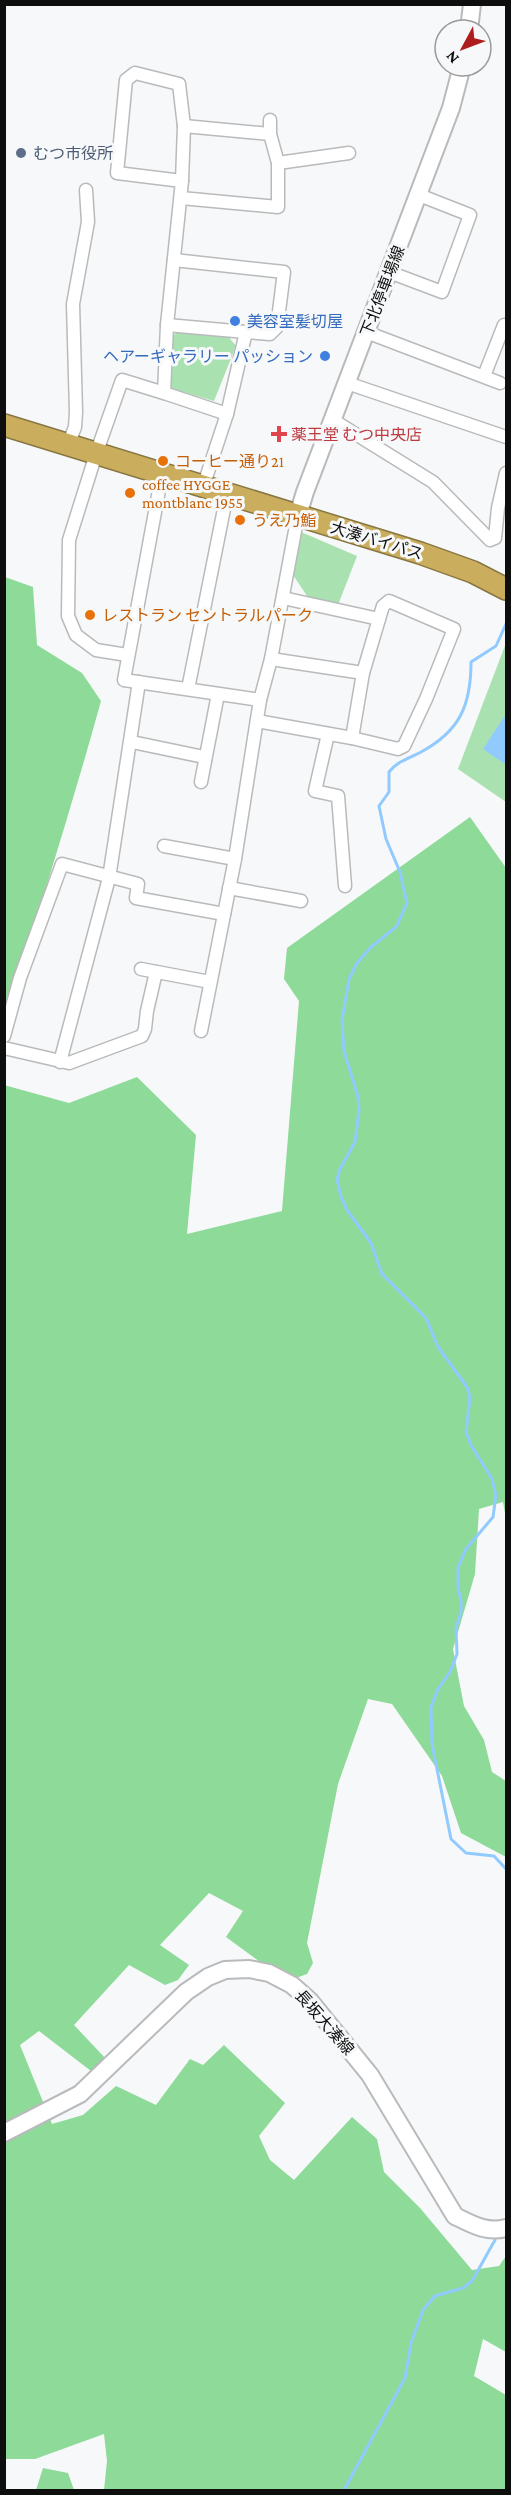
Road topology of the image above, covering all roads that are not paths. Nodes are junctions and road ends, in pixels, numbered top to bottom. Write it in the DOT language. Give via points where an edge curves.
graph roads {
  1 [pos="459,78"];
  2 [pos="270,120"];
  3 [pos="184,126"];
  4 [pos="270,134"];
  5 [pos="349,153"];
  6 [pos="278,164"];
  7 [pos="182,181"];
  8 [pos="86,190"];
  9 [pos="419,195"];
  10 [pos="181,198"];
  11 [pos="174,260"];
  12 [pos="389,272"];
  13 [pos="167,325"];
  14 [pos="507,326"];
  15 [pos="246,332"];
  16 [pos="366,332"];
  17 [pos="484,376"];
  18 [pos="347,383"];
  19 [pos="500,383"];
  20 [pos="164,393"];
  21 [pos="226,414"];
  22 [pos="333,420"];
  23 [pos="4,425"];
  24 [pos="507,437"];
  25 [pos="68,445"];
  26 [pos="96,454"];
  27 [pos="507,473"];
  28 [pos="162,474"];
  29 [pos="203,487"];
  30 [pos="227,494"];
  31 [pos="298,516"];
  32 [pos="507,589"];
  33 [pos="283,598"];
  34 [pos="379,619"];
  35 [pos="127,655"];
  36 [pos="271,659"];
  37 [pos="363,673"];
  38 [pos="140,682"];
  39 [pos="188,690"];
  40 [pos="218,694"];
  41 [pos="260,700"];
  42 [pos="257,721"];
  43 [pos="328,734"];
  44 [pos="352,738"];
  45 [pos="132,742"];
  46 [pos="204,757"];
  47 [pos="201,782"];
  48 [pos="164,846"];
  49 [pos="235,859"];
  50 [pos="109,878"];
  51 [pos="345,885"];
  52 [pos="229,888"];
  53 [pos="301,901"];
  54 [pos="225,914"];
  55 [pos="141,969"];
  56 [pos="156,972"];
  57 [pos="210,982"];
  58 [pos="201,1031"];
  59 [pos="4,1036"];
  60 [pos="4,1048"];
  61 [pos="60,1062"];
  62 [pos="4,2133"];
  63 [pos="507,2228"];
  1 -- 9 [label="main road, 下北停車場線"];
  2 -- 4 [label="street"];
  3 -- 4 [label="street"];
  3 -- 7 [label="street"];
  3 -- 7 [label="street" via="179,84 135,73 126,80 117,173"];
  4 -- 6 [label="street"];
  5 -- 6 [label="street"];
  6 -- 10 [label="street" via="278,207"];
  7 -- 10 [label="street"];
  8 -- 25 [label="street" via="88,222 73,304 76,412"];
  9 -- 12 [label="main road, 下北停車場線"];
  9 -- 12 [label="street" via="470,215 442,292"];
  10 -- 11 [label="street"];
  11 -- 13 [label="street"];
  11 -- 15 [label="street" via="284,272 278,327 270,334"];
  12 -- 16 [label="main road, 下北停車場線"];
  13 -- 15 [label="street"];
  13 -- 20 [label="street"];
  14 -- 17 [label="street"];
  15 -- 21 [label="street"];
  16 -- 17 [label="street"];
  16 -- 18 [label="main road, 下北停車場線"];
  17 -- 19 [label="street"];
  18 -- 22 [label="main road, 下北停車場線"];
  18 -- 24 [label="street"];
  20 -- 21 [label="street"];
  20 -- 26 [label="street" via="123,380"];
  21 -- 29 [label="street"];
  22 -- 27 [label="street" via="433,482 490,540 495,538"];
  22 -- 31 [label="main road, 下北停車場線"];
  23 -- 25 [label="highway, 大湊バイパス"];
  25 -- 26 [label="highway, 大湊バイパス"];
  26 -- 28 [label="highway, 大湊バイパス"];
  26 -- 35 [label="street" via="69,540 68,616 76,635 96,650"];
  28 -- 29 [label="highway, 大湊バイパス"];
  28 -- 35 [label="street"];
  29 -- 30 [label="highway, 大湊バイパス"];
  30 -- 31 [label="highway, 大湊バイパス"];
  30 -- 39 [label="street"];
  31 -- 32 [label="highway, 大湊バイパス" via="430,557"];
  31 -- 33 [label="street"];
  33 -- 34 [label="street"];
  33 -- 36 [label="street"];
  34 -- 37 [label="street"];
  34 -- 44 [label="street" via="389,601 454,629 404,746 398,749"];
  35 -- 38 [label="street" via="124,680"];
  36 -- 37 [label="street"];
  36 -- 41 [label="street"];
  37 -- 44 [label="street"];
  38 -- 39 [label="street"];
  38 -- 45 [label="street"];
  39 -- 40 [label="street"];
  40 -- 41 [label="street"];
  40 -- 46 [label="street"];
  41 -- 42 [label="street"];
  42 -- 43 [label="street"];
  42 -- 49 [label="street"];
  43 -- 44 [label="street"];
  43 -- 51 [label="street" via="315,791 338,796"];
  45 -- 46 [label="street"];
  45 -- 50 [label="street"];
  46 -- 47 [label="street"];
  48 -- 49 [label="street"];
  49 -- 52 [label="street"];
  50 -- 54 [label="street" via="138,884 136,898"];
  50 -- 59 [label="street" via="62,864 20,978"];
  50 -- 61 [label="street"];
  52 -- 53 [label="street"];
  52 -- 54 [label="street"];
  54 -- 57 [label="street"];
  55 -- 56 [label="street"];
  56 -- 57 [label="street"];
  56 -- 61 [label="street" via="142,1035 69,1063"];
  57 -- 58 [label="street"];
  60 -- 61 [label="street"];
  62 -- 63 [label="main road, 長坂大湊線" via="80,2094 186,1992 208,1977 225,1970 249,1969 269,1973 292,1985 309,2001 370,2075 455,2216 493,2231"];
}
